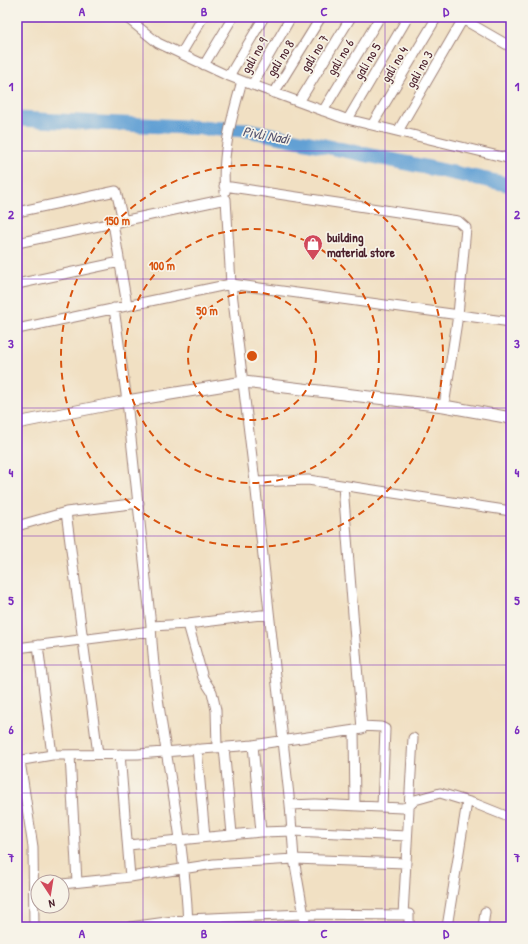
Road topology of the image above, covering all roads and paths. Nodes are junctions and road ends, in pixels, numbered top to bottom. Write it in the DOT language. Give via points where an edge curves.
graph roads {
  1 [pos="126,17"];
  2 [pos="203,17"];
  3 [pos="233,17"];
  4 [pos="264,17"];
  5 [pos="291,17"];
  6 [pos="321,17"];
  7 [pos="352,17"];
  8 [pos="380,17"];
  9 [pos="408,17"];
  10 [pos="437,17"];
  11 [pos="461,18"];
  12 [pos="511,47"];
  13 [pos="181,54"];
  14 [pos="204,65"];
  15 [pos="229,76"];
  16 [pos="242,81"];
  17 [pos="252,85"];
  18 [pos="274,93"];
  19 [pos="299,102"];
  20 [pos="323,111"];
  21 [pos="348,119"];
  22 [pos="372,125"];
  23 [pos="398,131"];
  24 [pos="511,159"];
  25 [pos="224,186"];
  26 [pos="226,199"];
  27 [pos="17,212"];
  28 [pos="123,220"];
  29 [pos="113,223"];
  30 [pos="17,243"];
  31 [pos="120,262"];
  32 [pos="17,284"];
  33 [pos="231,284"];
  34 [pos="127,305"];
  35 [pos="114,308"];
  36 [pos="458,316"];
  37 [pos="511,322"];
  38 [pos="17,329"];
  39 [pos="244,382"];
  40 [pos="127,402"];
  41 [pos="444,406"];
  42 [pos="511,418"];
  43 [pos="17,423"];
  44 [pos="255,482"];
  45 [pos="343,486"];
  46 [pos="139,502"];
  47 [pos="511,510"];
  48 [pos="66,512"];
  49 [pos="17,526"];
  50 [pos="269,614"];
  51 [pos="188,624"];
  52 [pos="151,628"];
  53 [pos="84,639"];
  54 [pos="38,645"];
  55 [pos="17,648"];
  56 [pos="358,728"];
  57 [pos="413,738"];
  58 [pos="283,742"];
  59 [pos="253,745"];
  60 [pos="221,747"];
  61 [pos="197,749"];
  62 [pos="167,751"];
  63 [pos="98,754"];
  64 [pos="120,754"];
  65 [pos="52,755"];
  66 [pos="70,755"];
  67 [pos="18,761"];
  68 [pos="467,802"];
  69 [pos="290,805"];
  70 [pos="355,806"];
  71 [pos="382,807"];
  72 [pos="408,807"];
  73 [pos="511,818"];
  74 [pos="293,831"];
  75 [pos="261,832"];
  76 [pos="232,834"];
  77 [pos="407,836"];
  78 [pos="205,837"];
  79 [pos="180,839"];
  80 [pos="128,845"];
  81 [pos="294,859"];
  82 [pos="405,863"];
  83 [pos="184,868"];
  84 [pos="35,874"];
  85 [pos="130,877"];
  86 [pos="77,882"];
  87 [pos="70,883"];
  88 [pos="484,912"];
  89 [pos="35,914"];
  90 [pos="304,914"];
  91 [pos="403,915"];
  92 [pos="188,923"];
  93 [pos="34,927"];
  94 [pos="130,927"];
  95 [pos="306,927"];
  96 [pos="409,927"];
  97 [pos="447,927"];
  98 [pos="483,927"];
  1 -- 13 [label="street" via="158,43"];
  2 -- 13 [label="street"];
  3 -- 14 [label="street"];
  4 -- 15 [label="street"];
  5 -- 17 [label="street, gali no 9"];
  6 -- 18 [label="street, gali no 8"];
  7 -- 19 [label="street, gali no 7"];
  8 -- 20 [label="street, gali no 6"];
  9 -- 21 [label="street, gali no 5"];
  10 -- 22 [label="street, gali no 4"];
  11 -- 12 [label="street"];
  11 -- 23 [label="street, gali no 3"];
  13 -- 14 [label="street"];
  14 -- 15 [label="street"];
  15 -- 16 [label="street"];
  16 -- 17 [label="street"];
  16 -- 25 [label="street" via="224,161"];
  17 -- 18 [label="street"];
  18 -- 19 [label="street"];
  19 -- 20 [label="street"];
  20 -- 21 [label="street"];
  21 -- 22 [label="street"];
  22 -- 23 [label="street"];
  23 -- 24 [label="street"];
  25 -- 26 [label="street"];
  25 -- 36 [label="street" via="458,221 466,228"];
  26 -- 28 [label="street"];
  26 -- 33 [label="street"];
  27 -- 28 [label="street" via="116,191"];
  28 -- 29 [label="street"];
  29 -- 30 [label="street"];
  29 -- 31 [label="street"];
  31 -- 32 [label="street"];
  31 -- 34 [label="street"];
  33 -- 34 [label="street"];
  33 -- 36 [label="street"];
  33 -- 39 [label="street"];
  34 -- 35 [label="street"];
  35 -- 38 [label="street"];
  35 -- 40 [label="street"];
  36 -- 37 [label="street"];
  36 -- 41 [label="street"];
  39 -- 40 [label="street"];
  39 -- 41 [label="street"];
  39 -- 44 [label="street"];
  40 -- 43 [label="street"];
  40 -- 46 [label="street"];
  41 -- 42 [label="street"];
  44 -- 45 [label="street" via="308,480"];
  44 -- 50 [label="street"];
  45 -- 47 [label="street"];
  45 -- 56 [label="street"];
  46 -- 48 [label="street"];
  46 -- 52 [label="street"];
  48 -- 49 [label="street"];
  48 -- 53 [label="street"];
  50 -- 51 [label="street"];
  50 -- 58 [label="street"];
  51 -- 52 [label="street"];
  51 -- 60 [label="street" via="203,678 212,692"];
  52 -- 53 [label="street"];
  52 -- 62 [label="street" via="154,677"];
  53 -- 54 [label="street"];
  53 -- 63 [label="street"];
  54 -- 55 [label="street"];
  54 -- 65 [label="street"];
  56 -- 58 [label="street"];
  56 -- 70 [label="street"];
  56 -- 71 [label="street" via="385,729"];
  57 -- 72 [label="street"];
  58 -- 59 [label="street"];
  58 -- 69 [label="street"];
  59 -- 60 [label="street"];
  59 -- 75 [label="street"];
  60 -- 61 [label="street"];
  60 -- 76 [label="street"];
  61 -- 62 [label="street"];
  61 -- 78 [label="street"];
  62 -- 64 [label="street"];
  62 -- 79 [label="street"];
  63 -- 64 [label="street"];
  63 -- 66 [label="street"];
  64 -- 80 [label="street"];
  65 -- 66 [label="street"];
  65 -- 67 [label="street"];
  66 -- 86 [label="street"];
  67 -- 84 [label="street" via="33,847"];
  68 -- 72 [label="street" via="440,793 415,800"];
  68 -- 73 [label="street"];
  68 -- 97 [label="street"];
  69 -- 70 [label="street"];
  69 -- 74 [label="street"];
  70 -- 71 [label="street"];
  71 -- 72 [label="street"];
  72 -- 77 [label="street"];
  74 -- 75 [label="street"];
  74 -- 77 [label="street"];
  74 -- 81 [label="street"];
  75 -- 76 [label="street"];
  76 -- 78 [label="street"];
  77 -- 82 [label="street"];
  78 -- 79 [label="street"];
  79 -- 80 [label="street"];
  79 -- 83 [label="street"];
  80 -- 85 [label="street"];
  81 -- 82 [label="street"];
  81 -- 83 [label="street"];
  81 -- 90 [label="street"];
  82 -- 91 [label="street"];
  83 -- 85 [label="street"];
  83 -- 92 [label="street"];
  85 -- 86 [label="street"];
  86 -- 87 [label="street"];
  88 -- 98 [label="street"];
  89 -- 93 [label="street"];
  90 -- 91 [label="street"];
  90 -- 92 [label="street"];
  90 -- 95 [label="street"];
  91 -- 96 [label="street" via="409,914"];
  92 -- 94 [label="street"];
}
